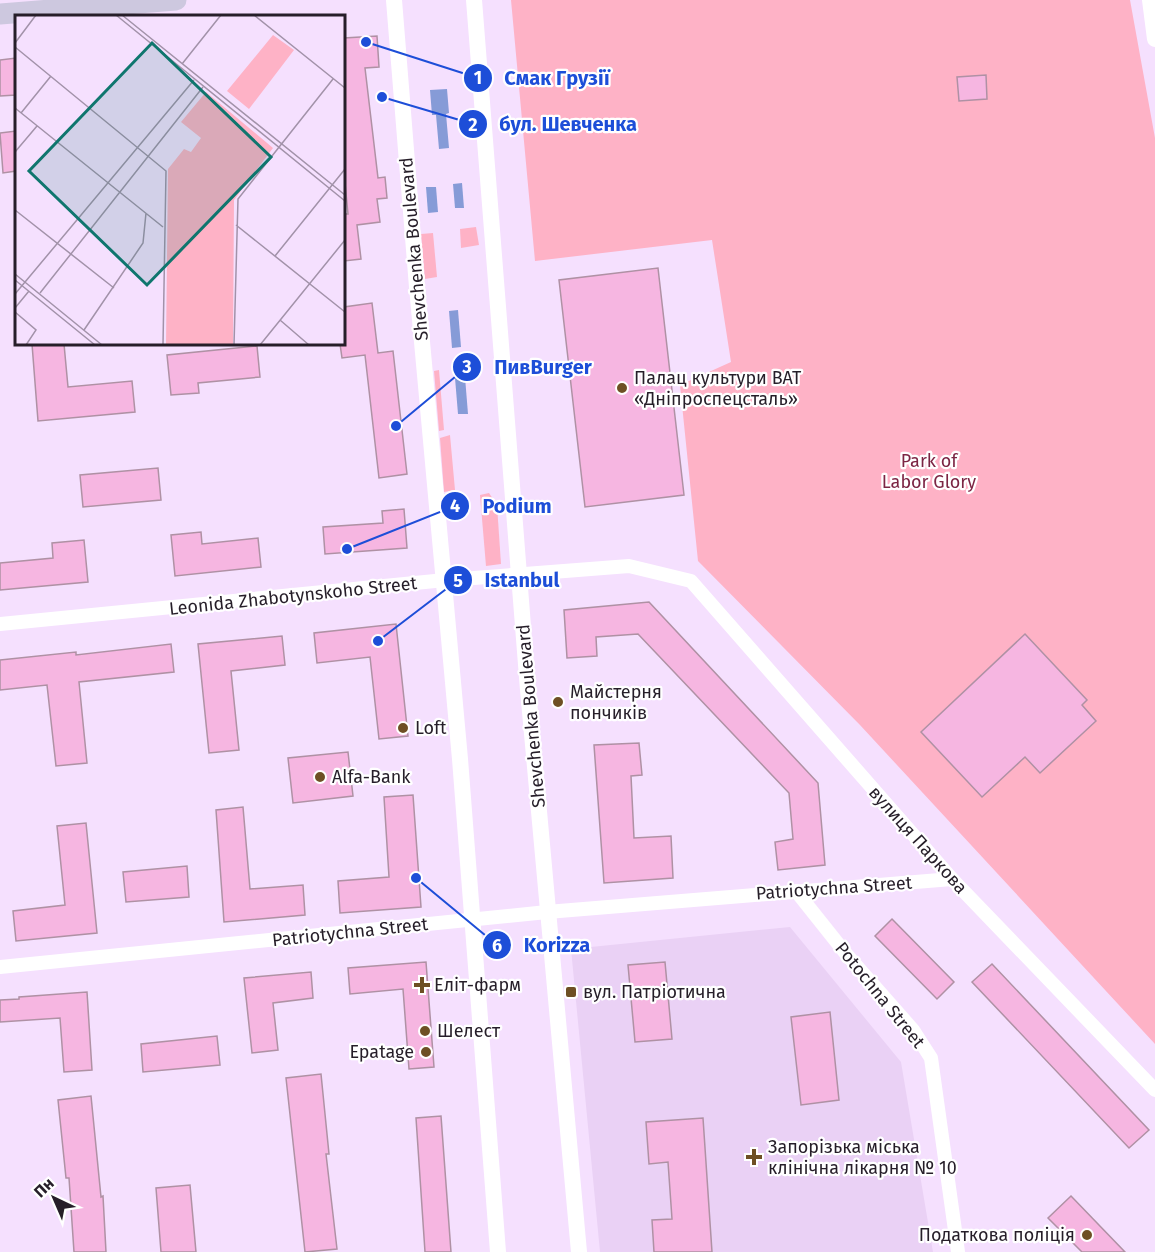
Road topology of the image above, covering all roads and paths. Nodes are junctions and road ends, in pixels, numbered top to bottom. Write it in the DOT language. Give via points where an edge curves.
graph roads {
  1 [pos="176,0"];
  2 [pos="394,0"];
  3 [pos="474,0"];
  4 [pos="1150,0"];
  5 [pos="0,14"];
  6 [pos="1155,39"];
  7 [pos="520,574"];
  8 [pos="444,581"];
  9 [pos="692,581"];
  10 [pos="0,624"];
  11 [pos="952,879"];
  12 [pos="796,891"];
  13 [pos="547,912"];
  14 [pos="472,919"];
  15 [pos="0,967"];
  16 [pos="1155,1090"];
  17 [pos="498,1252"];
  18 [pos="579,1252"];
  19 [pos="958,1252"];
  1 -- 5 [label="main road"];
  2 -- 8 [label="street, Shevchenka Boulevard"];
  3 -- 7 [label="street, Shevchenka Boulevard"];
  4 -- 6 [label="street"];
  7 -- 8 [label="street, Leonida Zhabotynskoho Street"];
  7 -- 9 [label="street, Leonida Zhabotynskoho Street" via="629,566"];
  7 -- 13 [label="street, Shevchenka Boulevard"];
  8 -- 10 [label="street, Leonida Zhabotynskoho Street"];
  8 -- 14 [label="street, Shevchenka Boulevard"];
  9 -- 11 [label="street, вулиця Паркова"];
  11 -- 12 [label="street, Patriotychna Street"];
  11 -- 16 [label="street, вулиця Паркова"];
  12 -- 13 [label="street, Patriotychna Street"];
  12 -- 19 [label="street, Potochna Street" via="914,1030 932,1058"];
  13 -- 14 [label="street, Patriotychna Street"];
  13 -- 18 [label="street, Shevchenka Boulevard"];
  14 -- 15 [label="street, Patriotychna Street"];
  14 -- 17 [label="street, Shevchenka Boulevard"];
}
